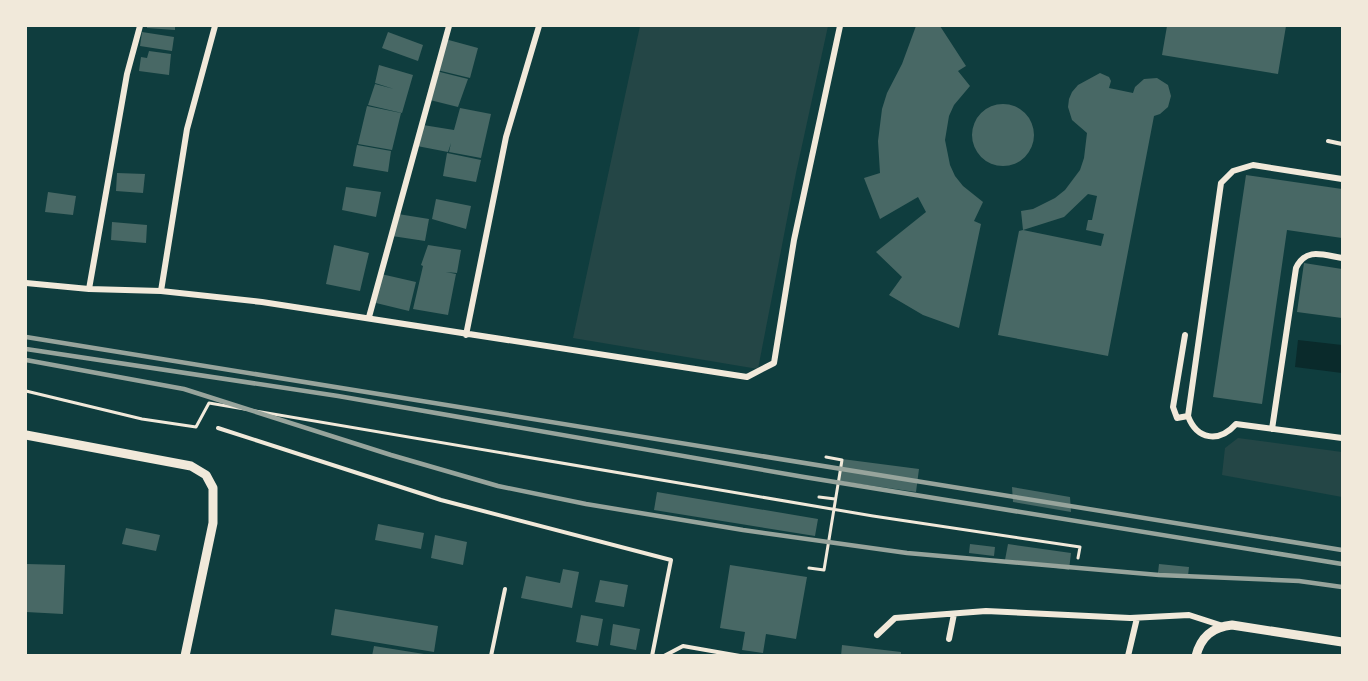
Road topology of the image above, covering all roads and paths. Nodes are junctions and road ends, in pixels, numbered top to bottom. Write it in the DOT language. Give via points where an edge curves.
graph roads {
  1 [pos="140,26"];
  2 [pos="215,26"];
  3 [pos="449,26"];
  4 [pos="539,26"];
  5 [pos="840,26"];
  6 [pos="1328,141"];
  7 [pos="1342,144"];
  8 [pos="1342,179"];
  9 [pos="1342,258"];
  10 [pos="26,283"];
  11 [pos="89,289"];
  12 [pos="161,291"];
  13 [pos="369,317"];
  14 [pos="466,335"];
  15 [pos="1185,335"];
  16 [pos="26,390"];
  17 [pos="1188,416"];
  18 [pos="218,428"];
  19 [pos="1272,429"];
  20 [pos="26,435"];
  21 [pos="1342,438"];
  22 [pos="826,457"];
  23 [pos="819,497"];
  24 [pos="835,499"];
  25 [pos="1078,558"];
  26 [pos="810,568"];
  27 [pos="505,589"];
  28 [pos="954,614"];
  29 [pos="1137,618"];
  30 [pos="1224,626"];
  31 [pos="877,635"];
  32 [pos="949,639"];
  33 [pos="1342,642"];
  34 [pos="185,656"];
  35 [pos="491,656"];
  36 [pos="652,656"];
  37 [pos="664,656"];
  38 [pos="740,656"];
  39 [pos="1128,656"];
  40 [pos="1196,656"];
  1 -- 11 [label="street" via="127,74"];
  2 -- 12 [label="street" via="187,129"];
  3 -- 13 [label="street"];
  4 -- 14 [label="street" via="506,137"];
  5 -- 14 [label="street" via="794,240 774,363 747,377"];
  6 -- 7 [label="lane"];
  8 -- 17 [label="street" via="1253,165 1233,171 1221,183"];
  9 -- 19 [label="street" via="1307,255 1296,268"];
  10 -- 11 [label="street"];
  11 -- 12 [label="street"];
  12 -- 13 [label="street"];
  13 -- 14 [label="street"];
  15 -- 17 [label="street" via="1173,407 1177,418"];
  16 -- 25 [label="path" via="142,419 196,427 209,403 873,516 1080,547"];
  17 -- 19 [label="street" via="1196,430 1209,436 1224,435 1236,424"];
  18 -- 36 [label="lane" via="441,500 671,560"];
  19 -- 21 [label="street"];
  20 -- 34 [label="street" via="191,466 206,475 213,488 213,523"];
  22 -- 24 [label="path" via="842,460"];
  23 -- 24 [label="path"];
  24 -- 26 [label="path" via="824,570"];
  27 -- 35 [label="lane"];
  28 -- 29 [label="street" via="986,611"];
  28 -- 31 [label="street" via="895,618"];
  28 -- 32 [label="street"];
  29 -- 30 [label="street" via="1189,615"];
  29 -- 39 [label="street"];
  30 -- 33 [label="street"];
  30 -- 40 [label="street" via="1208,633"];
  37 -- 38 [label="lane" via="683,646"];
}
